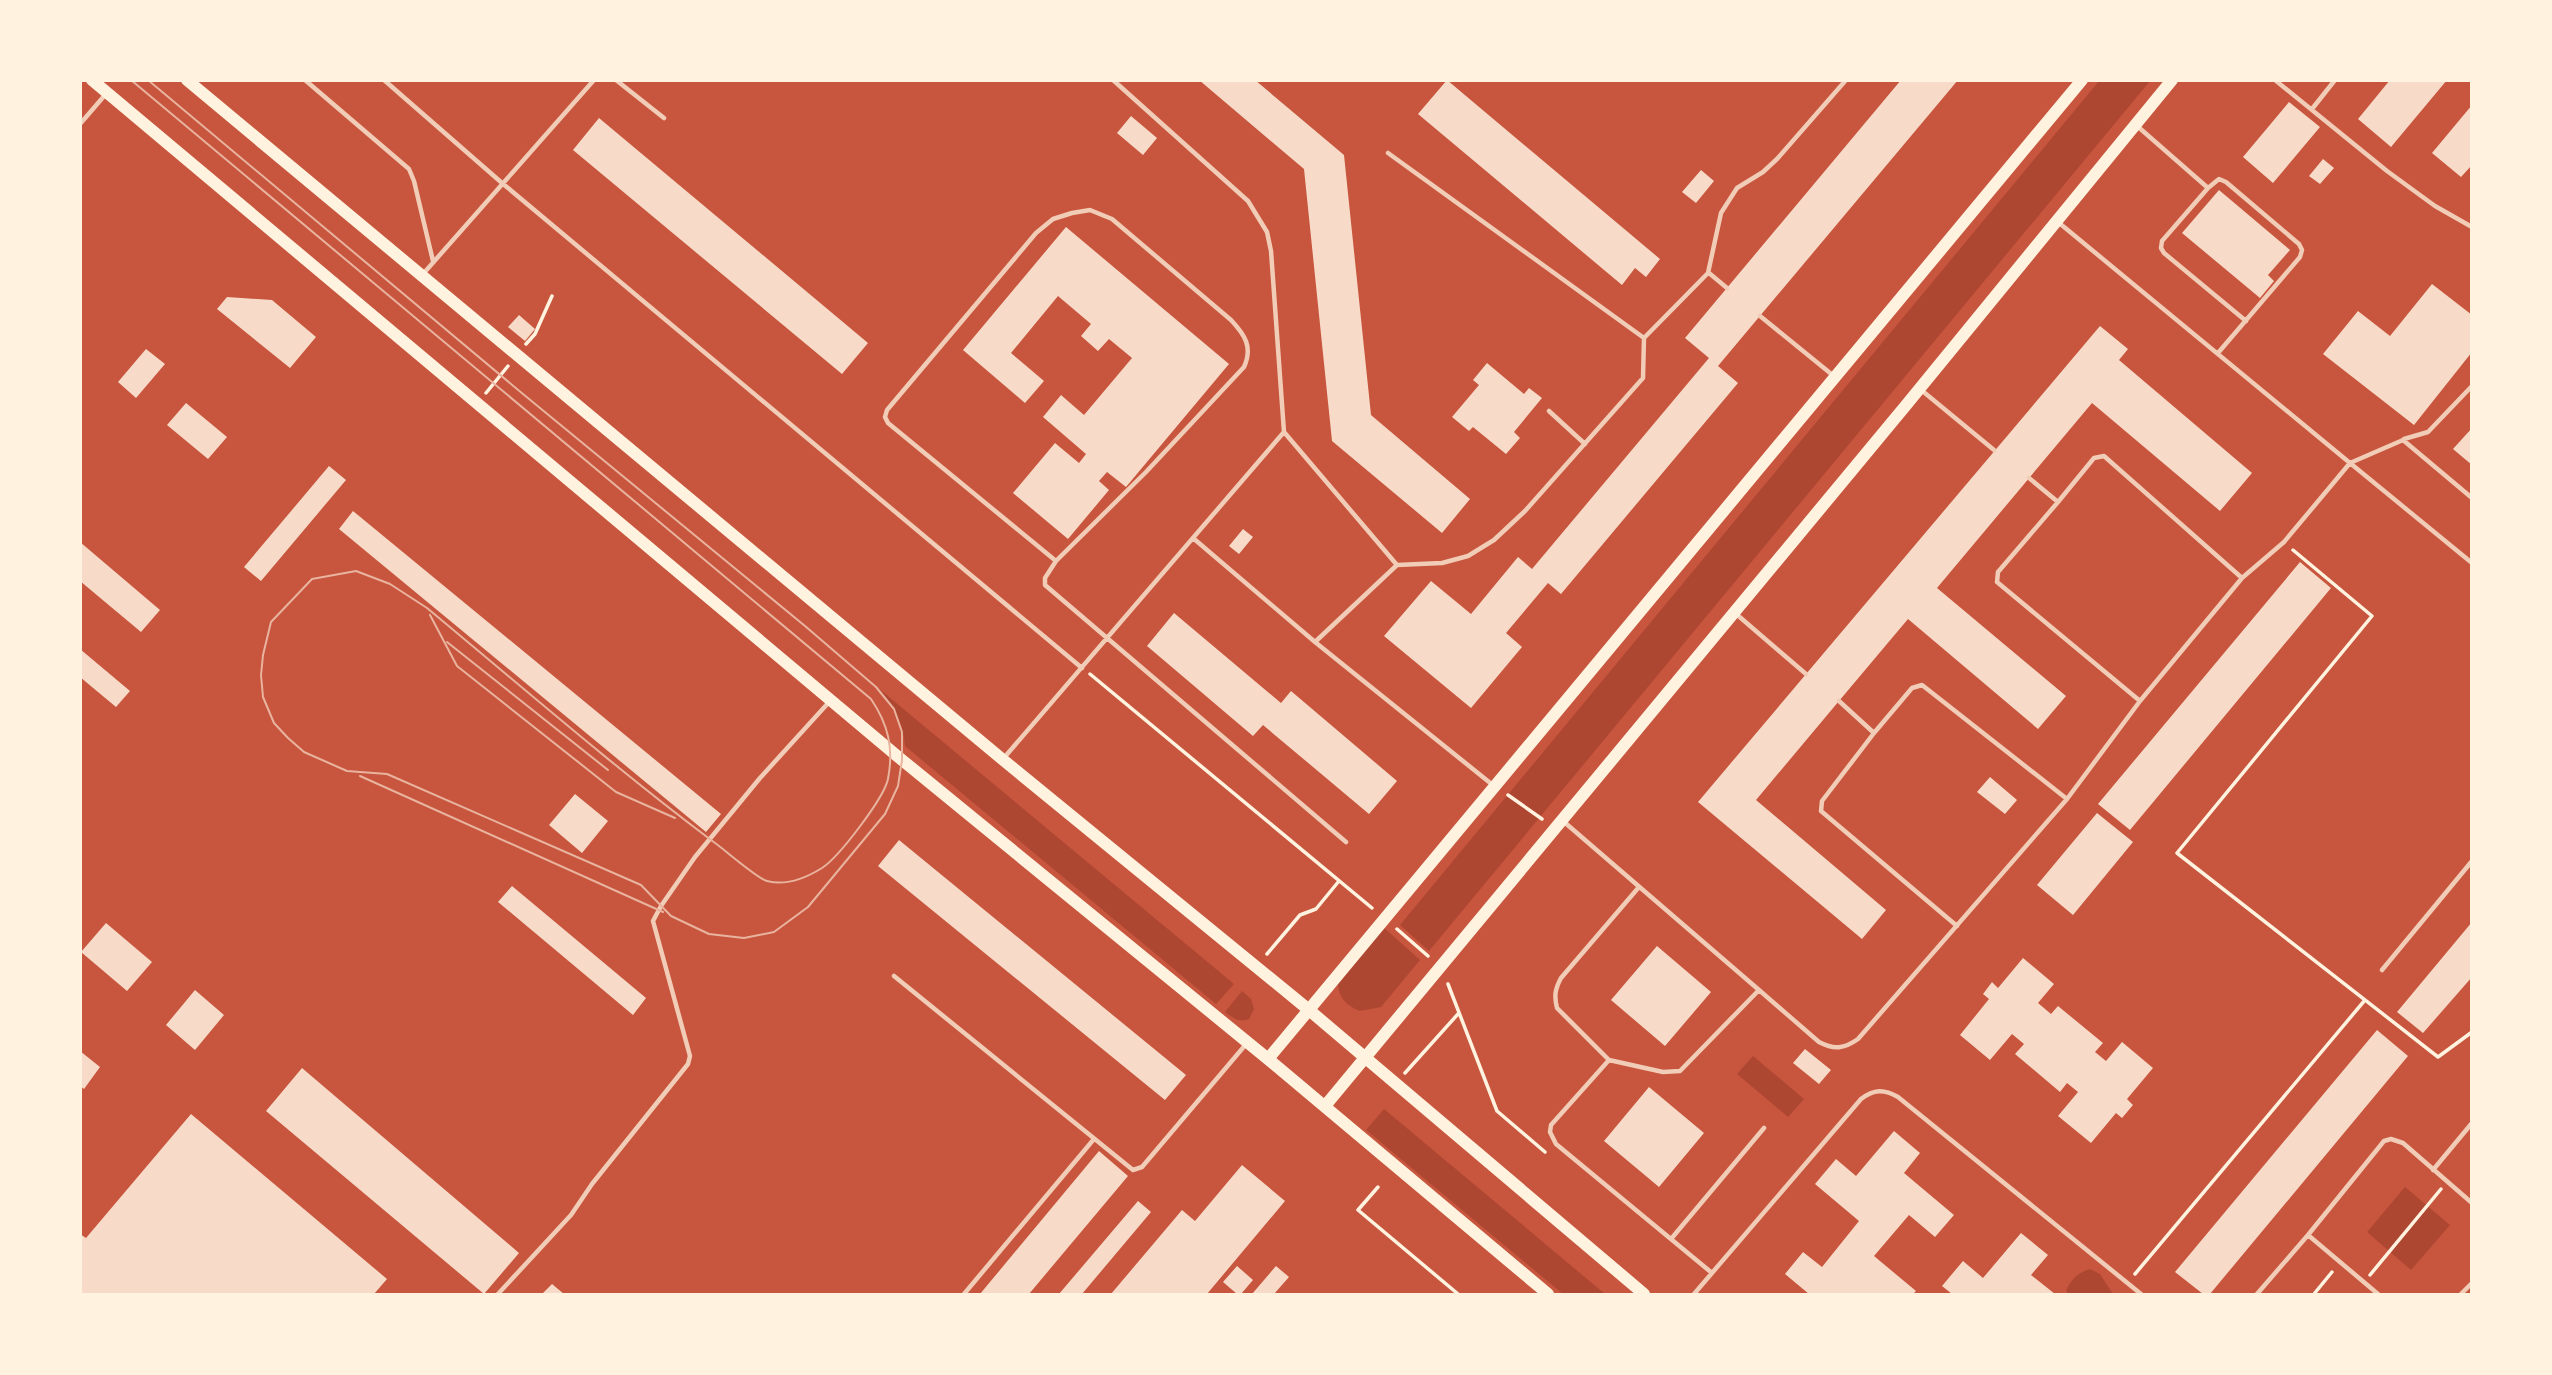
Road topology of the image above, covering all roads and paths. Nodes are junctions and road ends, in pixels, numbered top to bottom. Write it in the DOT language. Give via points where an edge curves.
graph roads {
  1 [pos="92,80"];
  2 [pos="187,80"];
  3 [pos="304,80"];
  4 [pos="384,80"];
  5 [pos="594,80"];
  6 [pos="616,80"];
  7 [pos="1113,80"];
  8 [pos="1846,80"];
  9 [pos="2082,80"];
  10 [pos="2172,80"];
  11 [pos="2275,80"];
  12 [pos="2335,80"];
  13 [pos="107,93"];
  14 [pos="2312,109"];
  15 [pos="664,118"];
  16 [pos="80,124"];
  17 [pos="2135,125"];
  18 [pos="1388,153"];
  19 [pos="502,183"];
  20 [pos="2208,188"];
  21 [pos="2056,220"];
  22 [pos="2472,227"];
  23 [pos="433,262"];
  24 [pos="1708,273"];
  25 [pos="421,277"];
  26 [pos="1727,288"];
  27 [pos="1760,316"];
  28 [pos="2246,321"];
  29 [pos="1644,338"];
  30 [pos="2218,354"];
  31 [pos="1835,378"];
  32 [pos="2472,386"];
  33 [pos="1919,389"];
  34 [pos="1549,411"];
  35 [pos="1284,432"];
  36 [pos="2403,440"];
  37 [pos="1585,444"];
  38 [pos="1994,450"];
  39 [pos="2350,463"];
  40 [pos="2029,478"];
  41 [pos="2472,498"];
  42 [pos="2058,502"];
  43 [pos="1193,538"];
  44 [pos="2284,542"];
  45 [pos="1056,561"];
  46 [pos="2472,563"];
  47 [pos="1397,565"];
  48 [pos="2242,578"];
  49 [pos="1734,612"];
  50 [pos="1107,639"];
  51 [pos="1315,642"];
  52 [pos="1083,668"];
  53 [pos="1806,674"];
  54 [pos="831,700"];
  55 [pos="1839,701"];
  56 [pos="2140,701"];
  57 [pos="1874,733"];
  58 [pos="1002,759"];
  59 [pos="1495,786"];
  60 [pos="2067,799"];
  61 [pos="1559,825"];
  62 [pos="1346,842"];
  63 [pos="2472,861"];
  64 [pos="1339,881"];
  65 [pos="1639,887"];
  66 [pos="1365,903"];
  67 [pos="1956,926"];
  68 [pos="1256,966"];
  69 [pos="2382,970"];
  70 [pos="894,976"];
  71 [pos="1759,990"];
  72 [pos="2365,1000"];
  73 [pos="1309,1010"];
  74 [pos="1459,1013"];
  75 [pos="2472,1032"];
  76 [pos="1248,1043"];
  77 [pos="1366,1058"];
  78 [pos="1268,1059"];
  79 [pos="1609,1060"];
  80 [pos="1404,1075"];
  81 [pos="1325,1106"];
  82 [pos="2472,1123"];
  83 [pos="1764,1128"];
  84 [pos="1094,1139"];
  85 [pos="2432,1170"];
  86 [pos="2446,1182"];
  87 [pos="1378,1187"];
  88 [pos="2472,1203"];
  89 [pos="2308,1235"];
  90 [pos="1671,1239"];
  91 [pos="2340,1263"];
  92 [pos="1712,1273"];
  93 [pos="2127,1283"];
  94 [pos="2364,1283"];
  95 [pos="2472,1283"];
  96 [pos="498,1294"];
  97 [pos="964,1294"];
  98 [pos="1458,1294"];
  99 [pos="1548,1294"];
  100 [pos="1644,1294"];
  101 [pos="1694,1294"];
  102 [pos="2141,1294"];
  103 [pos="2257,1294"];
  104 [pos="2314,1294"];
  105 [pos="2378,1294"];
  106 [pos="2461,1294"];
  1 -- 13 [label="main road"];
  2 -- 25 [label="main road"];
  3 -- 23 [label="lane" via="409,169"];
  4 -- 19 [label="lane"];
  5 -- 19 [label="lane"];
  6 -- 15 [label="lane"];
  7 -- 35 [label="lane" via="1248,201 1263,224 1270,251"];
  8 -- 24 [label="lane" via="1777,159 1737,188 1721,213"];
  9 -- 31 [label="main road"];
  10 -- 17 [label="main road"];
  11 -- 14 [label="lane"];
  12 -- 14 [label="lane"];
  13 -- 16 [label="lane"];
  13 -- 54 [label="main road"];
  14 -- 22 [label="lane" via="2387,171"];
  17 -- 20 [label="lane"];
  17 -- 21 [label="main road"];
  18 -- 29 [label="lane"];
  19 -- 23 [label="lane"];
  19 -- 52 [label="lane"];
  20 -- 28 [label="lane" via="2161,248"];
  20 -- 28 [label="lane" via="2215,180 2227,182 2302,250"];
  21 -- 30 [label="lane"];
  21 -- 33 [label="main road"];
  23 -- 25 [label="lane"];
  24 -- 26 [label="lane"];
  24 -- 29 [label="lane"];
  25 -- 58 [label="main road"];
  27 -- 31 [label="lane"];
  28 -- 30 [label="lane"];
  29 -- 37 [label="lane" via="1643,377"];
  30 -- 39 [label="lane"];
  31 -- 59 [label="main road"];
  32 -- 36 [label="lane" via="2428,432"];
  33 -- 38 [label="lane"];
  33 -- 49 [label="main road"];
  34 -- 37 [label="lane"];
  35 -- 43 [label="lane"];
  35 -- 47 [label="lane"];
  36 -- 39 [label="lane"];
  36 -- 41 [label="lane"];
  37 -- 47 [label="lane" via="1494,540 1468,556 1442,563"];
  39 -- 44 [label="lane"];
  39 -- 46 [label="lane"];
  40 -- 42 [label="lane"];
  42 -- 48 [label="lane" via="2094,458 2104,456"];
  42 -- 56 [label="lane" via="1996,579"];
  43 -- 50 [label="lane"];
  43 -- 51 [label="lane"];
  44 -- 48 [label="lane"];
  44 -- 72 [label="path" via="2372,616 2177,853"];
  45 -- 45 [label="lane" via="1200,414 1248,357 1248,344 1231,320 1112,219 1090,210 1054,219 1037,233 884,417"];
  45 -- 50 [label="lane" via="1045,585"];
  47 -- 51 [label="lane"];
  48 -- 56 [label="lane"];
  49 -- 53 [label="lane"];
  49 -- 61 [label="main road"];
  50 -- 52 [label="lane"];
  50 -- 62 [label="lane"];
  51 -- 59 [label="lane"];
  52 -- 58 [label="lane"];
  52 -- 64 [label="path"];
  54 -- 76 [label="main road"];
  54 -- 96 [label="lane" via="695,857 653,921 690,1056 688,1065 571,1215"];
  55 -- 57 [label="lane"];
  56 -- 60 [label="lane"];
  57 -- 60 [label="lane" via="1912,688 1922,685"];
  57 -- 67 [label="lane" via="1822,801 1821,811"];
  58 -- 68 [label="main road"];
  59 -- 61 [label="path"];
  59 -- 73 [label="main road"];
  60 -- 67 [label="lane"];
  61 -- 65 [label="lane"];
  61 -- 77 [label="main road"];
  63 -- 69 [label="lane"];
  64 -- 66 [label="path"];
  64 -- 68 [label="path" via="1316,909 1300,915"];
  65 -- 71 [label="lane"];
  65 -- 79 [label="lane" via="1561,978 1554,998 1557,1008"];
  67 -- 71 [label="lane" via="1849,1046 1828,1047 1819,1042"];
  68 -- 73 [label="main road"];
  70 -- 84 [label="lane"];
  71 -- 79 [label="lane" via="1680,1071 1663,1072"];
  72 -- 75 [label="path" via="2438,1056"];
  72 -- 93 [label="path"];
  73 -- 77 [label="main road"];
  73 -- 78 [label="main road"];
  74 -- 80 [label="path"];
  76 -- 78 [label="main road"];
  76 -- 84 [label="lane" via="1140,1169 1129,1168"];
  77 -- 81 [label="main road"];
  77 -- 100 [label="main road"];
  78 -- 81 [label="main road"];
  79 -- 90 [label="lane" via="1555,1119 1552,1138"];
  81 -- 99 [label="main road"];
  82 -- 85 [label="lane"];
  83 -- 90 [label="lane"];
  84 -- 97 [label="lane"];
  85 -- 86 [label="lane"];
  85 -- 89 [label="lane" via="2403,1143 2384,1141"];
  86 -- 88 [label="lane"];
  86 -- 94 [label="path"];
  87 -- 98 [label="path" via="1358,1210"];
  89 -- 91 [label="lane"];
  89 -- 103 [label="lane"];
  90 -- 92 [label="lane"];
  91 -- 94 [label="lane"];
  91 -- 104 [label="path"];
  92 -- 93 [label="lane" via="1861,1099 1879,1090 1898,1097"];
  92 -- 101 [label="lane"];
  93 -- 102 [label="lane"];
  94 -- 105 [label="lane"];
  95 -- 106 [label="lane"];
}
